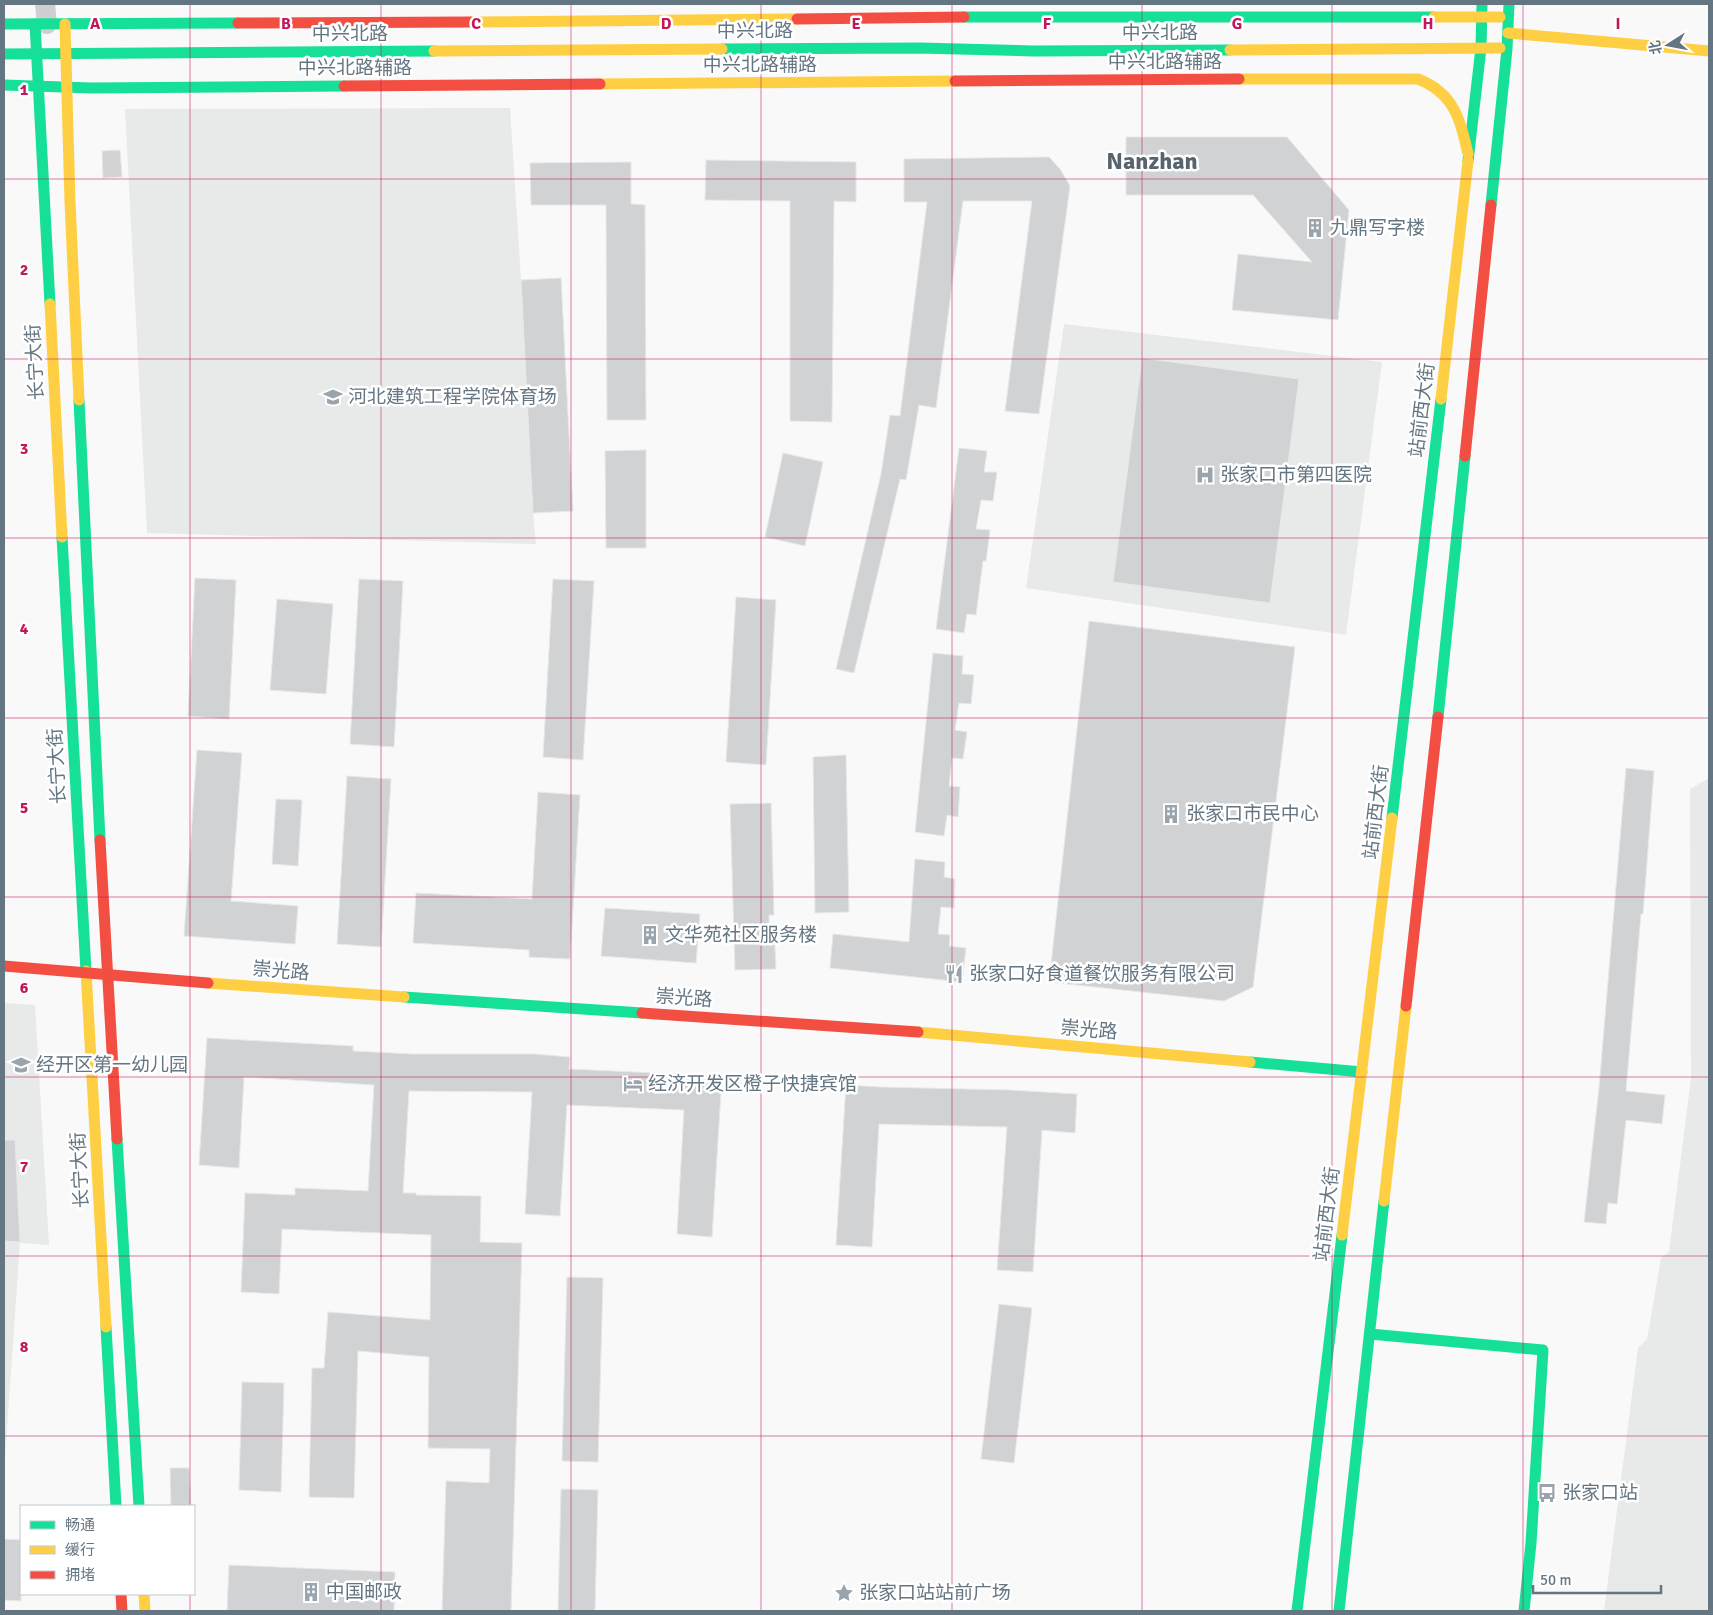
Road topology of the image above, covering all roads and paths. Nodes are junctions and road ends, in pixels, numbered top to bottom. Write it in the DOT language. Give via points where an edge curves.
graph roads {
  1 [pos="45,4"];
  2 [pos="918,4"];
  3 [pos="1482,4"];
  4 [pos="1509,4"];
  5 [pos="1482,17"];
  6 [pos="1509,17"];
  7 [pos="4,24"];
  8 [pos="49,24"];
  9 [pos="919,33"];
  10 [pos="1508,33"];
  11 [pos="1481,48"];
  12 [pos="1507,49"];
  13 [pos="1709,51"];
  14 [pos="4,54"];
  15 [pos="36,54"];
  16 [pos="65,54"];
  17 [pos="4,85"];
  18 [pos="38,87"];
  19 [pos="66,88"];
  20 [pos="1469,156"];
  21 [pos="4,966"];
  22 [pos="87,972"];
  23 [pos="107,974"];
  24 [pos="1362,1072"];
  25 [pos="1370,1334"];
  26 [pos="116,1505"];
  27 [pos="139,1505"];
  28 [pos="121,1595"];
  29 [pos="144,1595"];
  30 [pos="122,1611"];
  31 [pos="145,1611"];
  32 [pos="1297,1611"];
  33 [pos="1339,1611"];
  34 [pos="1524,1611"];
  1 -- 8 [label="street"];
  2 -- 9 [label="main road"];
  3 -- 5 [label="main road, 站前西大街"];
  4 -- 6 [label="main road"];
  5 -- 6 [label="main road, 中兴北路"];
  5 -- 9 [label="main road, 中兴北路" via="1074,16"];
  5 -- 11 [label="main road, 站前西大街"];
  6 -- 10 [label="main road"];
  7 -- 8 [label="main road, 中兴北路"];
  8 -- 9 [label="main road, 中兴北路" via="369,23"];
  8 -- 15 [label="main road, 长宁大街"];
  8 -- 16 [label="main road, 长宁大街"];
  9 -- 11 [label="main road, 中兴北路" via="1034,51"];
  9 -- 16 [label="main road, 中兴北路"];
  10 -- 12 [label="main road"];
  10 -- 13 [label="main road"];
  11 -- 12 [label="main road, 中兴北路"];
  11 -- 20 [label="main road, 站前西大街"];
  12 -- 25 [label="main road"];
  14 -- 15 [label="main road, 中兴北路"];
  15 -- 16 [label="main road, 中兴北路"];
  15 -- 18 [label="main road, 长宁大街"];
  16 -- 19 [label="main road, 长宁大街"];
  17 -- 18 [label="main road, 中兴北路辅路"];
  18 -- 19 [label="main road, 中兴北路辅路"];
  18 -- 22 [label="main road, 长宁大街"];
  19 -- 20 [label="main road, 中兴北路辅路" via="1418,79 1439,89 1458,114"];
  19 -- 23 [label="main road, 长宁大街"];
  20 -- 24 [label="main road, 站前西大街"];
  21 -- 22 [label="main road, 崇光路"];
  22 -- 23 [label="main road, 崇光路"];
  22 -- 26 [label="main road, 长宁大街"];
  23 -- 24 [label="main road, 崇光路" via="874,1028"];
  23 -- 27 [label="main road, 长宁大街"];
  24 -- 32 [label="main road, 站前西大街" via="1316,1481"];
  25 -- 33 [label="main road" via="1349,1485"];
  25 -- 34 [label="main road" via="1543,1350"];
  28 -- 30 [label="main road"];
  29 -- 31 [label="main road"];
}
